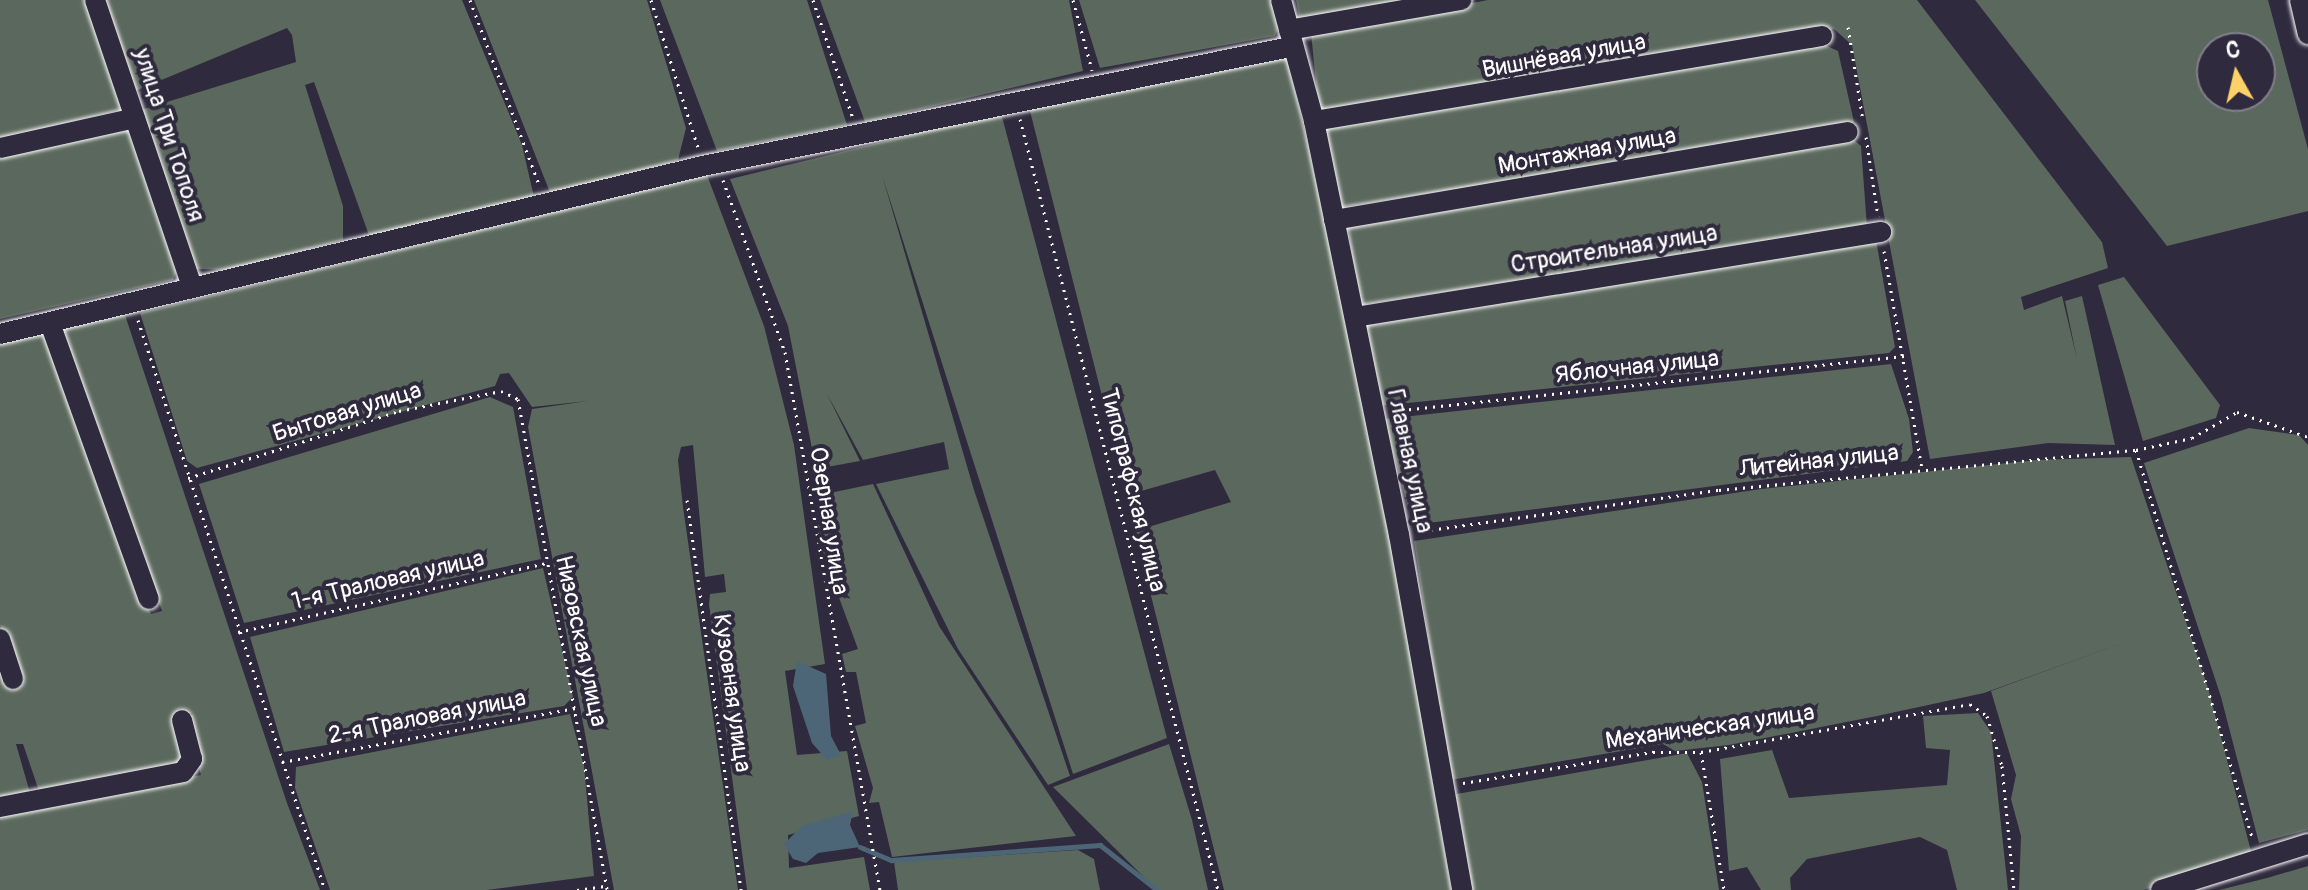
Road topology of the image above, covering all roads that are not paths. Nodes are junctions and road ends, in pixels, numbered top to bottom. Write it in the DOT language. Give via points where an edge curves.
graph roads {
  1 [pos="95,0"];
  2 [pos="1281,0"];
  3 [pos="1461,0"];
  4 [pos="2300,0"];
  5 [pos="2308,34"];
  6 [pos="1822,36"];
  7 [pos="1289,38"];
  8 [pos="135,118"];
  9 [pos="1314,121"];
  10 [pos="1848,132"];
  11 [pos="0,148"];
  12 [pos="1334,220"];
  13 [pos="1881,232"];
  14 [pos="192,286"];
  15 [pos="1355,317"];
  16 [pos="50,323"];
  17 [pos="0,334"];
  18 [pos="149,599"];
  19 [pos="0,639"];
  20 [pos="13,679"];
  21 [pos="182,720"];
  22 [pos="0,807"];
  23 [pos="2308,844"];
  24 [pos="1462,890"];
  25 [pos="2161,890"];
  1 -- 8 [label="street, улица Три Тополя"];
  2 -- 7 [label="street, Главная улица"];
  3 -- 7 [label="street"];
  4 -- 5 [label="street"];
  6 -- 9 [label="street, Вишнёвая улица"];
  7 -- 9 [label="street, Главная улица"];
  7 -- 14 [label="street"];
  8 -- 11 [label="street"];
  8 -- 14 [label="street, улица Три Тополя"];
  9 -- 12 [label="street, Главная улица"];
  10 -- 12 [label="street, Монтажная улица"];
  12 -- 15 [label="street, Главная улица"];
  13 -- 15 [label="street, Строительная улица"];
  14 -- 16 [label="street"];
  15 -- 24 [label="street, Главная улица"];
  16 -- 17 [label="street"];
  16 -- 18 [label="street"];
  19 -- 20 [label="street"];
  21 -- 22 [label="street" via="192,759 183,772"];
  23 -- 25 [label="street"];
}
